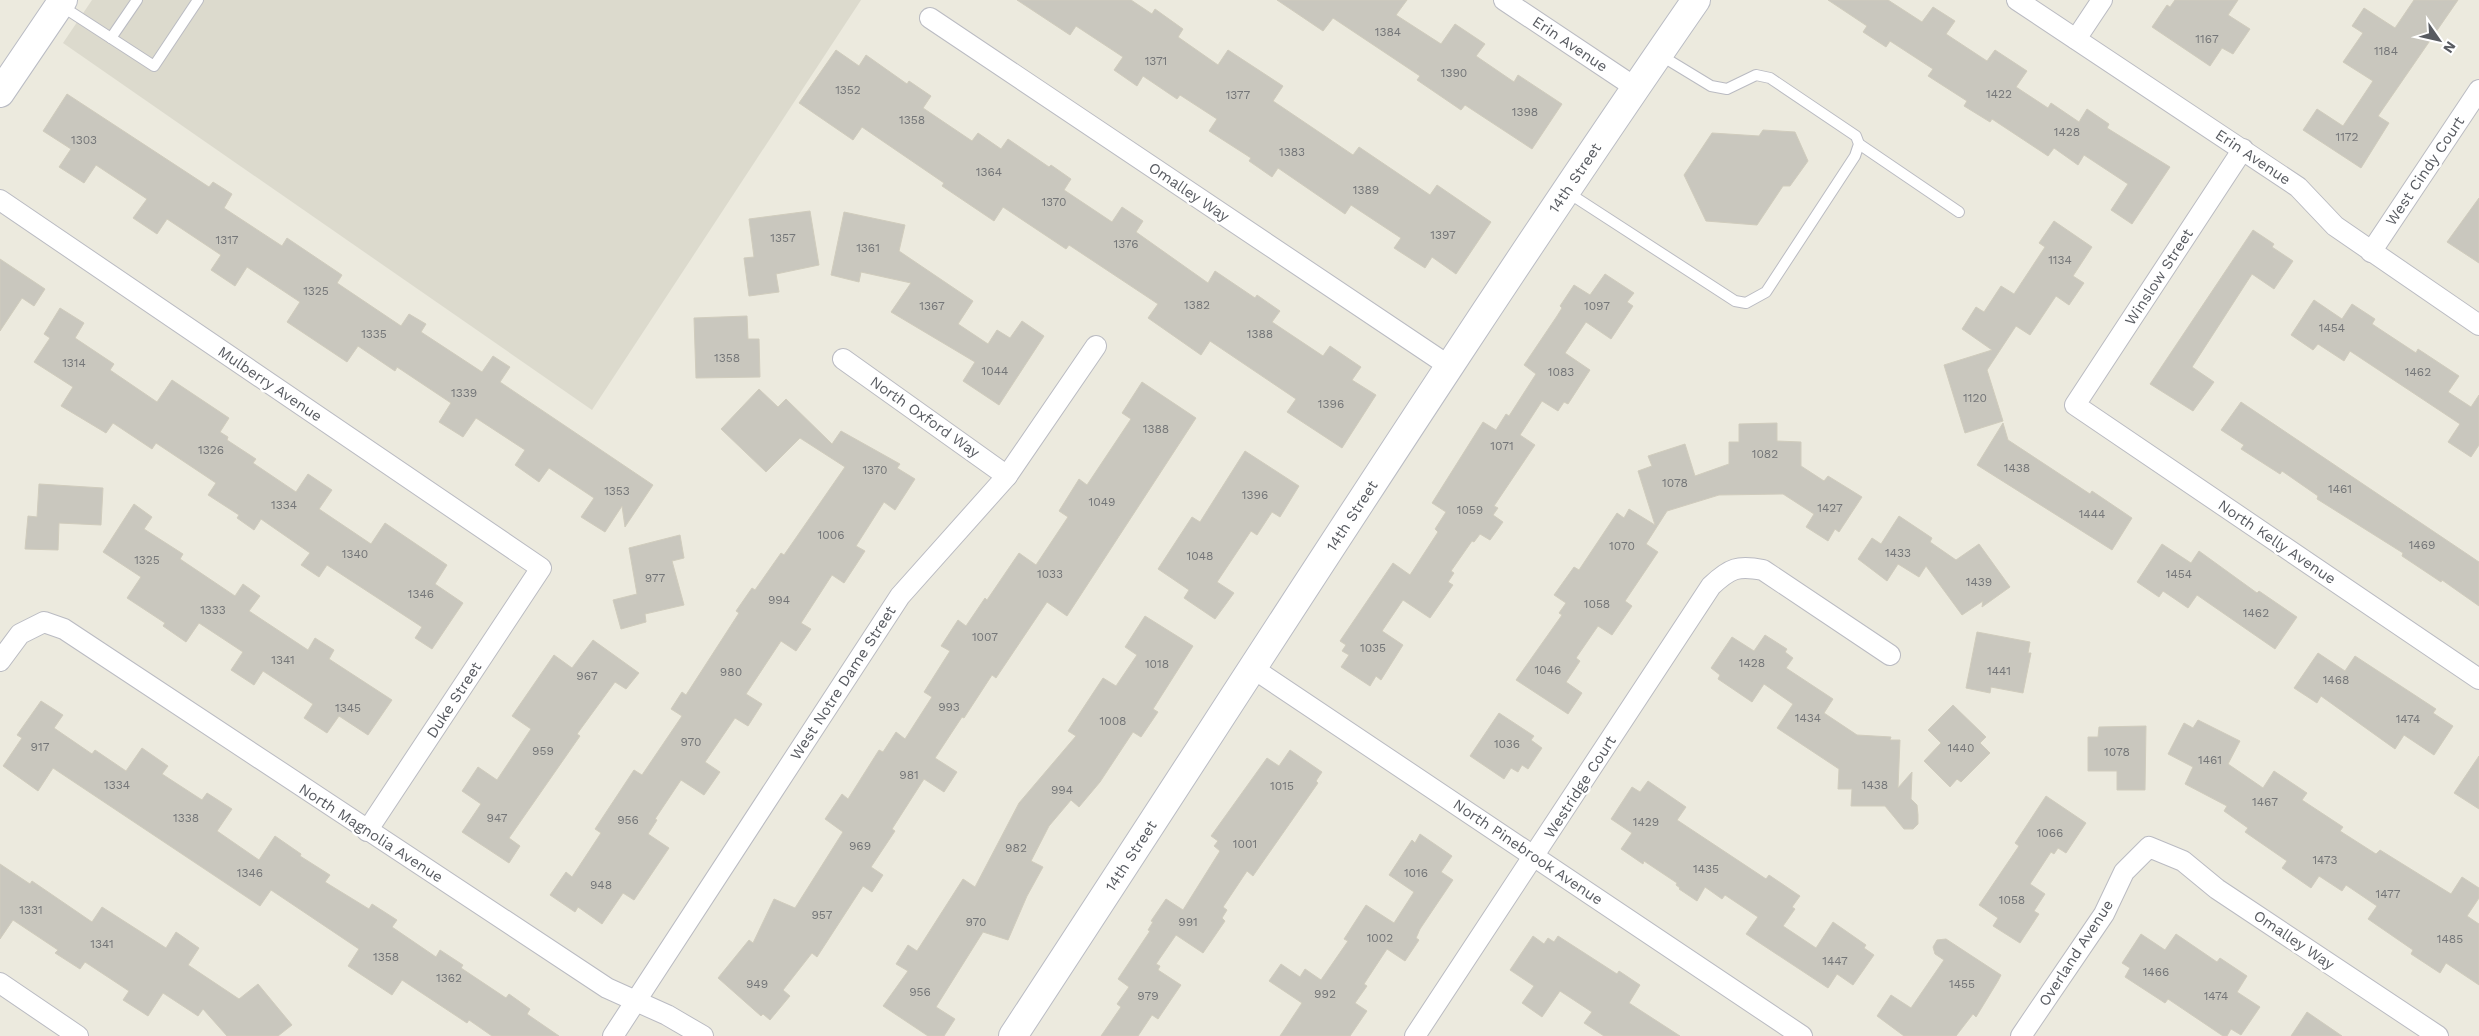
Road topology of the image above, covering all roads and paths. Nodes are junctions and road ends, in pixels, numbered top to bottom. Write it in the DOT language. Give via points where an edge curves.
graph roads {
  1 [pos="137,0"];
  2 [pos="198,0"];
  3 [pos="1504,0"];
  4 [pos="1696,0"];
  5 [pos="2017,0"];
  6 [pos="2102,0"];
  7 [pos="61,2"];
  8 [pos="930,18"];
  9 [pos="112,38"];
  10 [pos="2076,40"];
  11 [pos="1658,54"];
  12 [pos="1636,88"];
  13 [pos="2479,90"];
  14 [pos="0,93"];
  15 [pos="1859,144"];
  16 [pos="2243,149"];
  17 [pos="1566,191"];
  18 [pos="0,200"];
  19 [pos="1959,212"];
  20 [pos="2371,252"];
  21 [pos="2479,325"];
  22 [pos="1096,346"];
  23 [pos="843,359"];
  24 [pos="1448,366"];
  25 [pos="2075,404"];
  26 [pos="1007,476"];
  27 [pos="541,568"];
  28 [pos="1890,655"];
  29 [pos="0,661"];
  30 [pos="1254,669"];
  31 [pos="2479,679"];
  32 [pos="367,831"];
  33 [pos="2149,847"];
  34 [pos="1535,857"];
  35 [pos="0,983"];
  36 [pos="636,1002"];
  37 [pos="78,1036"];
  38 [pos="613,1036"];
  39 [pos="703,1036"];
  40 [pos="1013,1036"];
  41 [pos="1415,1036"];
  42 [pos="1802,1036"];
  43 [pos="2021,1036"];
  44 [pos="2438,1036"];
  1 -- 9 [label="lane"];
  2 -- 9 [label="lane" via="154,66"];
  3 -- 12 [label="street, Erin Avenue"];
  4 -- 11 [label="street, 14th Street"];
  5 -- 10 [label="street, Erin Avenue"];
  6 -- 10 [label="street"];
  7 -- 9 [label="lane"];
  7 -- 14 [label="street"];
  8 -- 24 [label="street, Omalley Way"];
  10 -- 16 [label="street, Erin Avenue"];
  11 -- 12 [label="street, 14th Street"];
  11 -- 15 [label="lane" via="1711,86 1727,90 1756,75 1770,78 1856,136"];
  12 -- 17 [label="street, 14th Street"];
  13 -- 20 [label="street, West Cindy Court"];
  15 -- 17 [label="lane" via="1855,156 1766,292 1746,303 1735,300"];
  15 -- 19 [label="lane"];
  16 -- 20 [label="street, Erin Avenue" via="2298,188 2335,226"];
  16 -- 25 [label="street, Winslow Street"];
  17 -- 24 [label="street, 14th Street"];
  18 -- 27 [label="street, Mulberry Avenue"];
  20 -- 21 [label="street, Erin Avenue"];
  22 -- 26 [label="street, West Notre Dame Street"];
  23 -- 26 [label="street, North Oxford Way"];
  24 -- 30 [label="street, 14th Street"];
  25 -- 31 [label="street, North Kelly Avenue"];
  26 -- 36 [label="street, West Notre Dame Street" via="900,596"];
  27 -- 32 [label="street, Duke Street"];
  28 -- 34 [label="street, Westridge Court" via="1764,570 1734,568 1711,586"];
  29 -- 32 [label="street, North Magnolia Avenue" via="20,634 44,622 64,629"];
  30 -- 34 [label="street, North Pinebrook Avenue"];
  30 -- 40 [label="street, 14th Street"];
  32 -- 36 [label="street, North Magnolia Avenue" via="607,988"];
  33 -- 43 [label="street, Overland Avenue" via="2124,872 2104,914"];
  33 -- 44 [label="street, Omalley Way" via="2183,861 2217,889"];
  34 -- 41 [label="street, Westridge Court"];
  34 -- 42 [label="street, North Pinebrook Avenue"];
  35 -- 37 [label="street"];
  36 -- 38 [label="street, West Notre Dame Street"];
  36 -- 39 [label="street, North Magnolia Avenue"];
}
